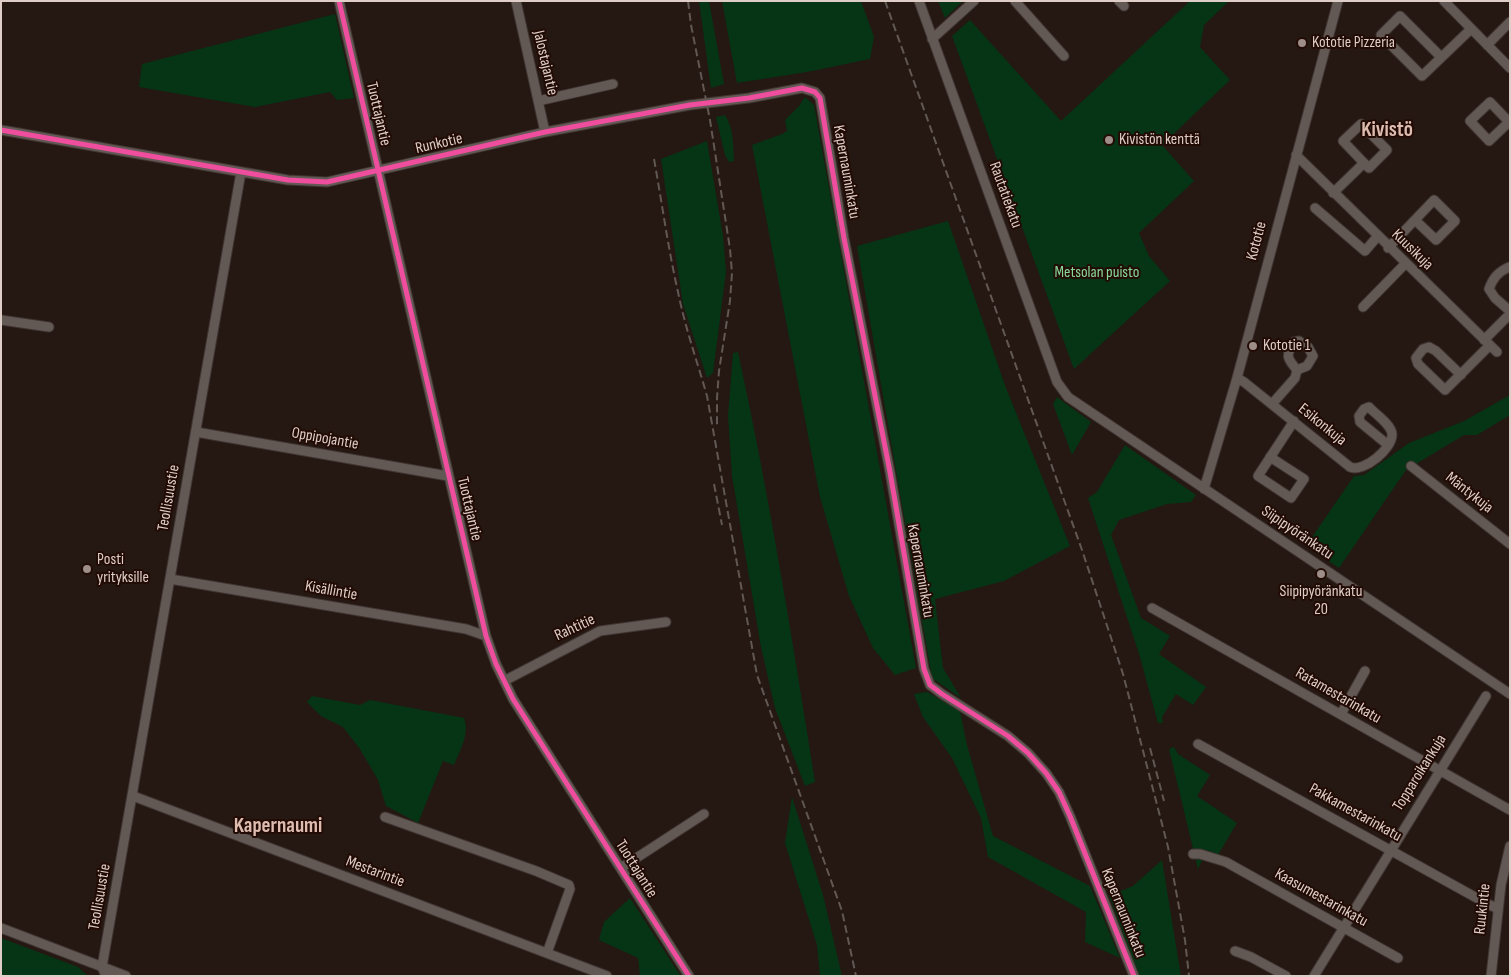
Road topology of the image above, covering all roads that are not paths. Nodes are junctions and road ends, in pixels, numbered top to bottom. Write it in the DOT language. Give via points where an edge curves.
graph roads {
  1 [pos="339,1"];
  2 [pos="516,1"];
  3 [pos="918,1"];
  4 [pos="974,1"];
  5 [pos="1014,1"];
  6 [pos="1338,1"];
  7 [pos="1444,1"];
  8 [pos="1510,22"];
  9 [pos="1471,28"];
  10 [pos="932,39"];
  11 [pos="1487,45"];
  12 [pos="1064,56"];
  13 [pos="1441,57"];
  14 [pos="1510,68"];
  15 [pos="613,84"];
  16 [pos="820,98"];
  17 [pos="538,101"];
  18 [pos="1,130"];
  19 [pos="545,132"];
  20 [pos="1296,156"];
  21 [pos="1364,163"];
  22 [pos="379,170"];
  23 [pos="241,172"];
  24 [pos="1333,193"];
  25 [pos="1315,208"];
  26 [pos="1414,220"];
  27 [pos="1378,237"];
  28 [pos="1388,248"];
  29 [pos="1405,264"];
  30 [pos="1510,268"];
  31 [pos="1363,307"];
  32 [pos="1510,312"];
  33 [pos="1,320"];
  34 [pos="49,327"];
  35 [pos="1487,343"];
  36 [pos="1497,352"];
  37 [pos="1297,370"];
  38 [pos="1461,375"];
  39 [pos="1237,378"];
  40 [pos="1068,397"];
  41 [pos="1272,404"];
  42 [pos="1294,421"];
  43 [pos="196,432"];
  44 [pos="1388,445"];
  45 [pos="1270,457"];
  46 [pos="1411,466"];
  47 [pos="448,476"];
  48 [pos="1204,489"];
  49 [pos="1510,544"];
  50 [pos="170,579"];
  51 [pos="1152,608"];
  52 [pos="666,622"];
  53 [pos="486,636"];
  54 [pos="1365,671"];
  55 [pos="504,681"];
  56 [pos="1510,694"];
  57 [pos="1486,696"];
  58 [pos="1341,714"];
  59 [pos="1198,744"];
  60 [pos="1439,770"];
  61 [pos="133,796"];
  62 [pos="1510,810"];
  63 [pos="704,814"];
  64 [pos="385,817"];
  65 [pos="1510,846"];
  66 [pos="1391,850"];
  67 [pos="1193,854"];
  68 [pos="620,868"];
  69 [pos="1498,908"];
  70 [pos="1,928"];
  71 [pos="1343,928"];
  72 [pos="1235,951"];
  73 [pos="547,953"];
  74 [pos="1398,958"];
  75 [pos="104,971"];
  76 [pos="126,976"];
  77 [pos="607,976"];
  78 [pos="689,976"];
  79 [pos="1134,976"];
  80 [pos="1286,976"];
  81 [pos="1314,976"];
  82 [pos="1491,976"];
  1 -- 22 [label="street, Tuottajantie"];
  2 -- 17 [label="street, Jalostajantie"];
  3 -- 10 [label="street, Rautatiekatu"];
  4 -- 10 [label="street"];
  5 -- 12 [label="street"];
  6 -- 20 [label="street, Kototie"];
  7 -- 9 [label="street"];
  8 -- 11 [label="street"];
  9 -- 11 [label="street"];
  9 -- 13 [label="street"];
  10 -- 40 [label="street, Rautatiekatu" via="1057,382"];
  11 -- 14 [label="street"];
  13 -- 13 [label="street" via="1422,76 1381,35 1400,16"];
  15 -- 17 [label="street"];
  16 -- 19 [label="street, Runkotie" via="815,92 802,88"];
  16 -- 79 [label="street, Kapernauminkatu" via="924,669 930,684 942,694 1016,742 1054,786 1070,816"];
  17 -- 19 [label="street, Jalostajantie"];
  18 -- 23 [label="street, Runkotie"];
  19 -- 22 [label="street, Runkotie"];
  20 -- 24 [label="street, Kuusikuja"];
  20 -- 39 [label="street, Kototie"];
  21 -- 21 [label="street" via="1343,141 1361,124 1387,150 1368,168"];
  21 -- 24 [label="street"];
  22 -- 23 [label="street, Runkotie" via="327,182"];
  22 -- 47 [label="street, Tuottajantie"];
  23 -- 43 [label="street, Teollisuustie"];
  24 -- 27 [label="street, Kuusikuja"];
  25 -- 27 [label="street" via="1365,251"];
  26 -- 26 [label="street" via="1434,200 1455,221 1436,240"];
  26 -- 28 [label="street"];
  27 -- 28 [label="street, Kuusikuja"];
  28 -- 29 [label="street, Kuusikuja"];
  29 -- 31 [label="street"];
  29 -- 35 [label="street, Kuusikuja"];
  30 -- 32 [label="street" via="1500,272 1489,289"];
  32 -- 35 [label="street"];
  33 -- 34 [label="street"];
  35 -- 36 [label="street, Kuusikuja"];
  35 -- 38 [label="street"];
  37 -- 41 [label="street" via="1295,378"];
  38 -- 38 [label="street" via="1445,390 1418,364 1416,358 1429,347"];
  39 -- 41 [label="street, Esikonkuja"];
  39 -- 48 [label="street, Kototie"];
  40 -- 48 [label="street, Siipipyöränkatu"];
  41 -- 42 [label="street, Esikonkuja"];
  42 -- 44 [label="street, Esikonkuja" via="1355,469 1368,465"];
  42 -- 45 [label="street"];
  43 -- 47 [label="street, Oppipojantie"];
  43 -- 50 [label="street, Teollisuustie"];
  45 -- 45 [label="street" via="1258,476 1291,498 1304,479"];
  46 -- 49 [label="street, Mäntykuja"];
  47 -- 53 [label="street, Tuottajantie"];
  48 -- 56 [label="street, Siipipyöränkatu"];
  50 -- 53 [label="street, Kisällintie" via="466,629"];
  50 -- 61 [label="street, Teollisuustie"];
  51 -- 58 [label="street, Ratamestarinkatu"];
  52 -- 55 [label="street, Rahtitie" via="600,631"];
  53 -- 55 [label="street, Tuottajantie"];
  54 -- 58 [label="street"];
  55 -- 68 [label="street, Tuottajantie"];
  57 -- 60 [label="street, Topparoikankuja"];
  58 -- 60 [label="street, Ratamestarinkatu"];
  59 -- 66 [label="street, Pakkamestarinkatu"];
  60 -- 62 [label="street, Ratamestarinkatu"];
  60 -- 66 [label="street, Topparoikankuja"];
  61 -- 73 [label="street, Mestarintie"];
  61 -- 75 [label="street, Teollisuustie"];
  63 -- 68 [label="street"];
  64 -- 73 [label="street" via="569,885"];
  65 -- 69 [label="street, Ruukintie"];
  66 -- 69 [label="street, Pakkamestarinkatu"];
  66 -- 71 [label="street, Topparoikankuja"];
  67 -- 71 [label="street, Kaasumestarinkatu" via="1226,862"];
  68 -- 78 [label="street, Tuottajantie"];
  69 -- 82 [label="street, Ruukintie"];
  70 -- 75 [label="street"];
  71 -- 74 [label="street, Kaasumestarinkatu"];
  71 -- 81 [label="street, Topparoikankuja"];
  72 -- 80 [label="street"];
  73 -- 77 [label="street, Mestarintie"];
  75 -- 76 [label="street"];
}
